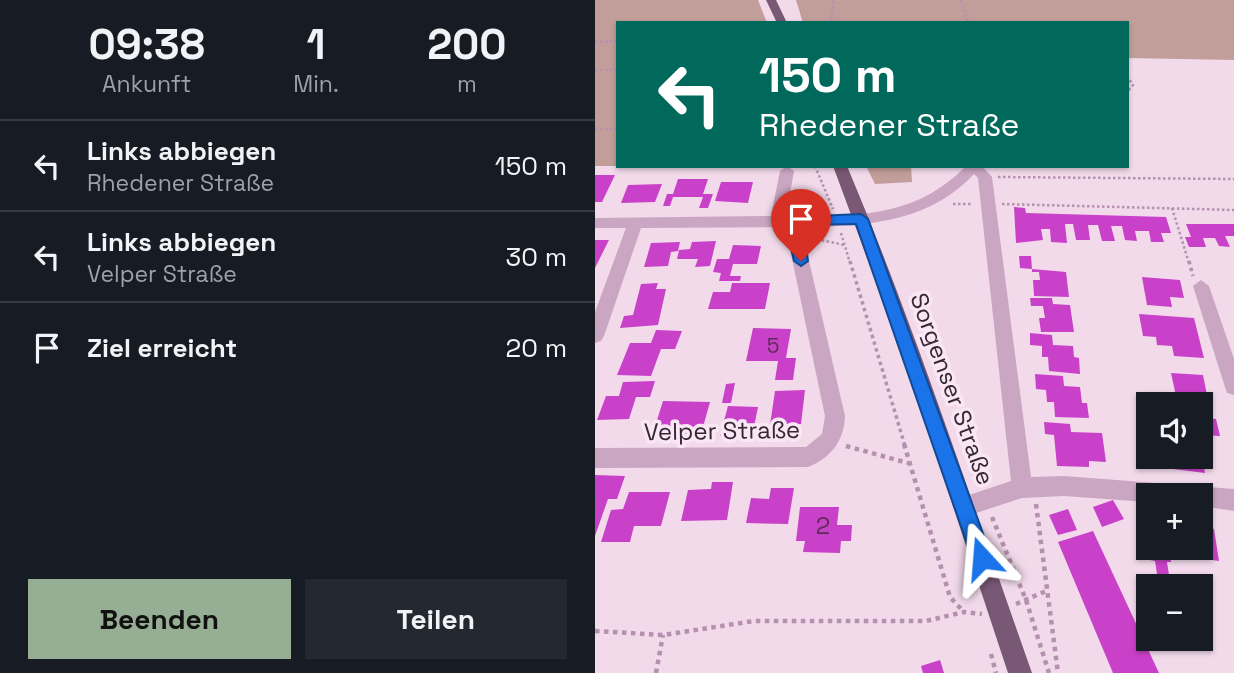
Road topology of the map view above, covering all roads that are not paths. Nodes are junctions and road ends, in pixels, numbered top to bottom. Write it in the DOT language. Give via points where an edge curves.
graph roads {
  1 [pos="771,0"];
  2 [pos="782,0"];
  3 [pos="783,21"];
  4 [pos="784,21"];
  5 [pos="841,168"];
  6 [pos="972,168"];
  7 [pos="976,168"];
  8 [pos="787,171"];
  9 [pos="861,219"];
  10 [pos="636,222"];
  11 [pos="595,223"];
  12 [pos="790,225"];
  13 [pos="1201,286"];
  14 [pos="595,336"];
  15 [pos="1234,387"];
  16 [pos="595,458"];
  17 [pos="1028,488"];
  18 [pos="1136,491"];
  19 [pos="1213,497"];
  20 [pos="1234,500"];
  21 [pos="974,502"];
  22 [pos="1020,673"];
  1 -- 3 [label="main road"];
  2 -- 4 [label="main road"];
  5 -- 9 [label="main road, Sorgenser Straße"];
  6 -- 9 [label="street" via="935,200"];
  7 -- 17 [label="street" via="985,177"];
  8 -- 12 [label="street"];
  9 -- 12 [label="street"];
  9 -- 21 [label="main road, Sorgenser Straße"];
  10 -- 11 [label="street"];
  10 -- 12 [label="street"];
  10 -- 14 [label="street"];
  12 -- 16 [label="street, Velper Straße" via="835,416 831,441 808,457"];
  13 -- 15 [label="street"];
  17 -- 18 [label="street"];
  17 -- 21 [label="street"];
  19 -- 20 [label="street"];
  21 -- 22 [label="main road, Sorgenser Straße" via="999,610"];
}
